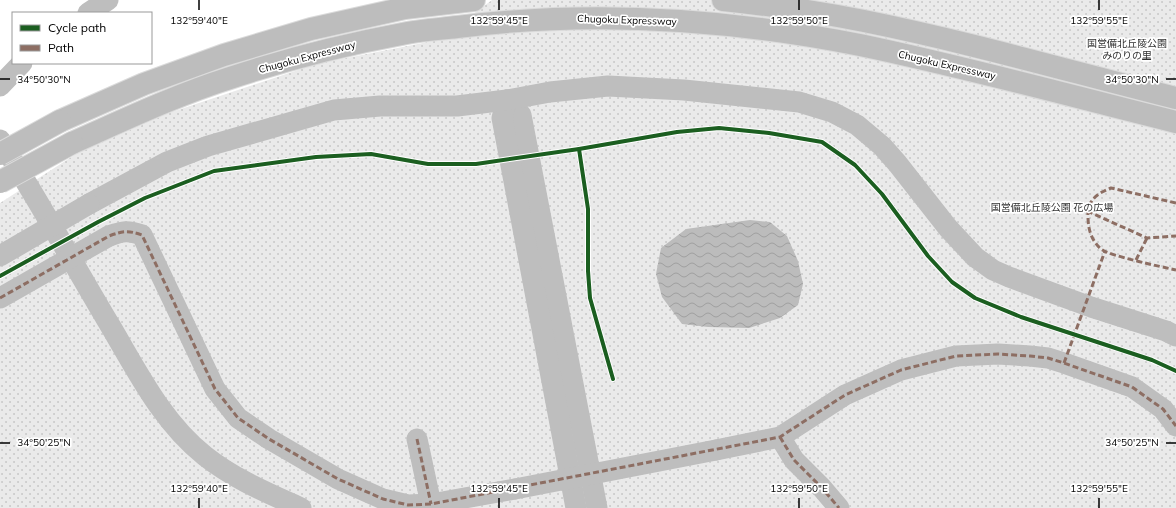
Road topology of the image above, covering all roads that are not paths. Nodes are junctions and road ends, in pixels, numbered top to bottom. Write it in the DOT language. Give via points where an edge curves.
graph roads {
  1 [pos="108,0"];
  2 [pos="474,0"];
  3 [pos="723,0"];
  4 [pos="90,12"];
  5 [pos="21,64"];
  6 [pos="0,86"];
  7 [pos="1176,98"];
  8 [pos="508,100"];
  9 [pos="1176,122"];
  10 [pos="0,140"];
  11 [pos="0,154"];
  12 [pos="0,182"];
  13 [pos="0,256"];
  14 [pos="0,298"];
  15 [pos="1176,336"];
  16 [pos="1176,426"];
  17 [pos="780,437"];
  18 [pos="417,439"];
  19 [pos="431,504"];
  20 [pos="301,508"];
  21 [pos="576,508"];
  22 [pos="597,508"];
  23 [pos="839,508"];
  1 -- 4 [label="street"];
  2 -- 11 [label="highway, bridge" via="405,8 311,28 224,55 144,84 60,121"];
  3 -- 7 [label="highway" via="784,7 864,21"];
  5 -- 6 [label="street"];
  8 -- 13 [label="street, bridge" via="457,106 380,106 334,110 208,146 167,162"];
  8 -- 15 [label="street" via="550,92 608,86 684,90 798,102 832,112 857,125 882,146 948,228 975,257 994,270"];
  8 -- 21 [label="street" via="502,118"];
  8 -- 22 [label="street" via="521,115"];
  9 -- 12 [label="highway, Chugoku Expressway, bridge" via="948,64 780,31 600,17 505,21 408,33 316,53 228,78 72,143"];
  10 -- 20 [label="street" via="151,395 179,432 205,456 235,477"];
  14 -- 19 [label="street, bridge" via="109,236 131,231 142,235 215,389 238,418 338,479 383,499 408,505"];
  16 -- 17 [label="street" via="1163,409 1132,387 1048,358 991,354 956,356 901,370 845,395"];
  17 -- 19 [label="street, bridge"];
  17 -- 23 [label="street" via="794,460"];
  18 -- 19 [label="street"];
}
